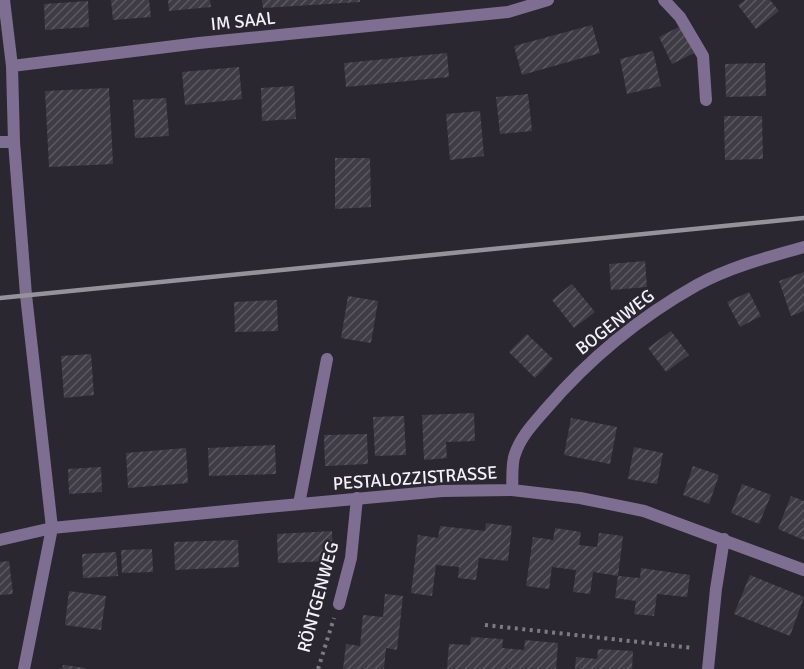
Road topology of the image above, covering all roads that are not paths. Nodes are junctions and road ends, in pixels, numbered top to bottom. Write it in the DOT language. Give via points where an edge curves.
graph roads {
  1 [pos="4,0"];
  2 [pos="548,0"];
  3 [pos="664,0"];
  4 [pos="12,66"];
  5 [pos="706,100"];
  6 [pos="0,142"];
  7 [pos="14,142"];
  8 [pos="804,247"];
  9 [pos="327,359"];
  10 [pos="512,490"];
  11 [pos="357,498"];
  12 [pos="299,504"];
  13 [pos="52,528"];
  14 [pos="724,539"];
  15 [pos="0,540"];
  16 [pos="804,570"];
  17 [pos="339,604"];
  18 [pos="24,669"];
  19 [pos="708,669"];
  1 -- 4 [label="street"];
  2 -- 4 [label="street, IM SAAL" via="508,12"];
  3 -- 5 [label="street" via="680,16 703,56"];
  4 -- 7 [label="street"];
  6 -- 7 [label="street"];
  7 -- 13 [label="street" via="26,295"];
  8 -- 10 [label="street, BOGENWEG" via="750,262 698,284 607,348 565,387 523,435 514,456"];
  9 -- 12 [label="street"];
  10 -- 11 [label="street, PESTALOZZISTRASSE"];
  10 -- 14 [label="street, PESTALOZZISTRASSE" via="644,511"];
  11 -- 12 [label="street, PESTALOZZISTRASSE"];
  11 -- 17 [label="street, RÖNTGENWEG" via="351,558"];
  12 -- 13 [label="street, PESTALOZZISTRASSE"];
  13 -- 15 [label="street, PESTALOZZISTRASSE"];
  13 -- 18 [label="street"];
  14 -- 16 [label="street, PESTALOZZISTRASSE"];
  14 -- 19 [label="street"];
}
